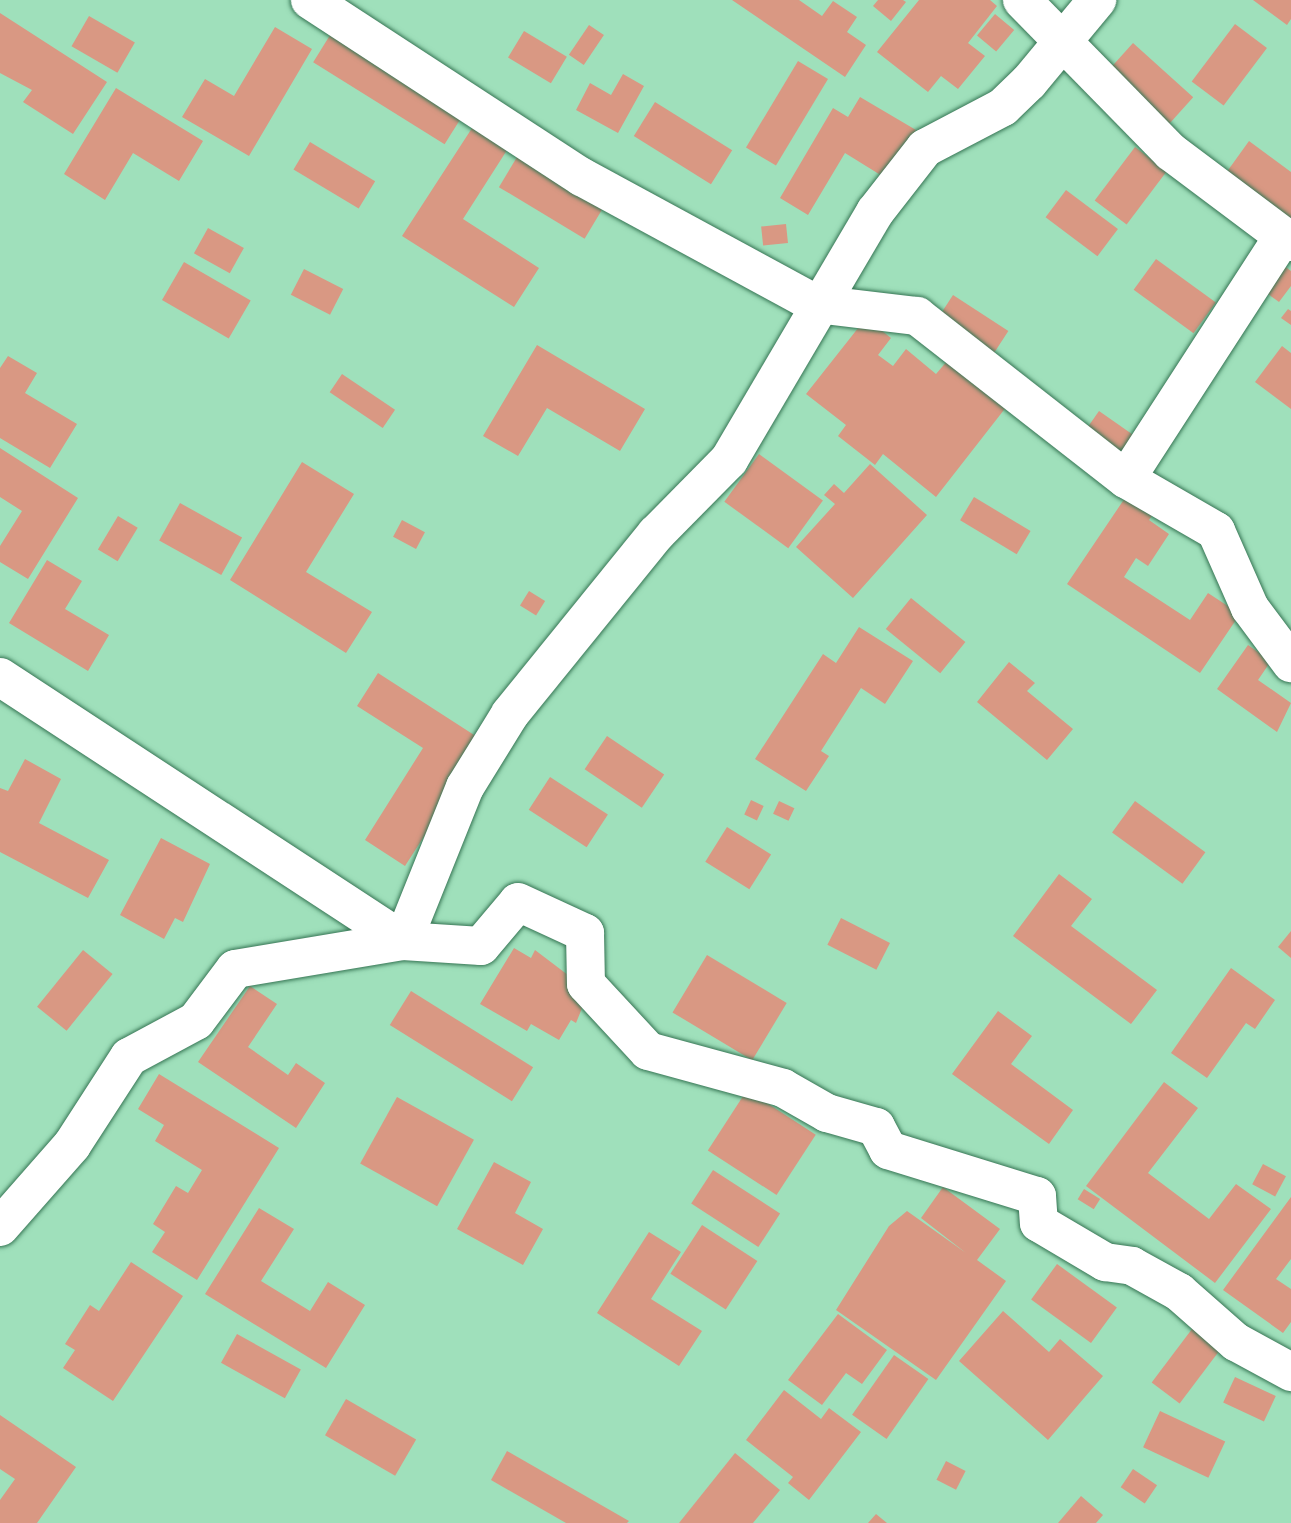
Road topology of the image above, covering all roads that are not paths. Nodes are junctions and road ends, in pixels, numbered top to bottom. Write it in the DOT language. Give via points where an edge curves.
graph roads {
  1 [pos="310,0"];
  2 [pos="1023,0"];
  3 [pos="1097,0"];
  4 [pos="1063,38"];
  5 [pos="1287,239"];
  6 [pos="816,303"];
  7 [pos="1126,479"];
  8 [pos="1291,663"];
  9 [pos="0,677"];
  10 [pos="403,941"];
  11 [pos="0,1227"];
  12 [pos="1291,1372"];
  1 -- 6 [label="street" via="582,177"];
  2 -- 4 [label="street"];
  3 -- 4 [label="street"];
  4 -- 5 [label="street" via="1171,152"];
  4 -- 6 [label="street" via="1003,107 925,148"];
  5 -- 7 [label="street"];
  6 -- 7 [label="street" via="917,316"];
  6 -- 10 [label="street" via="729,460 656,534 510,714 466,787"];
  7 -- 8 [label="street" via="1216,531 1250,608"];
  9 -- 10 [label="street"];
  10 -- 11 [label="street" via="235,970 196,1021 129,1057 72,1144"];
  10 -- 12 [label="street" via="481,946 518,902 585,933 586,984 649,1051 783,1088 827,1113 876,1127 888,1150 1037,1196 1040,1223 1105,1262 1132,1266 1179,1292 1236,1342"];
}
